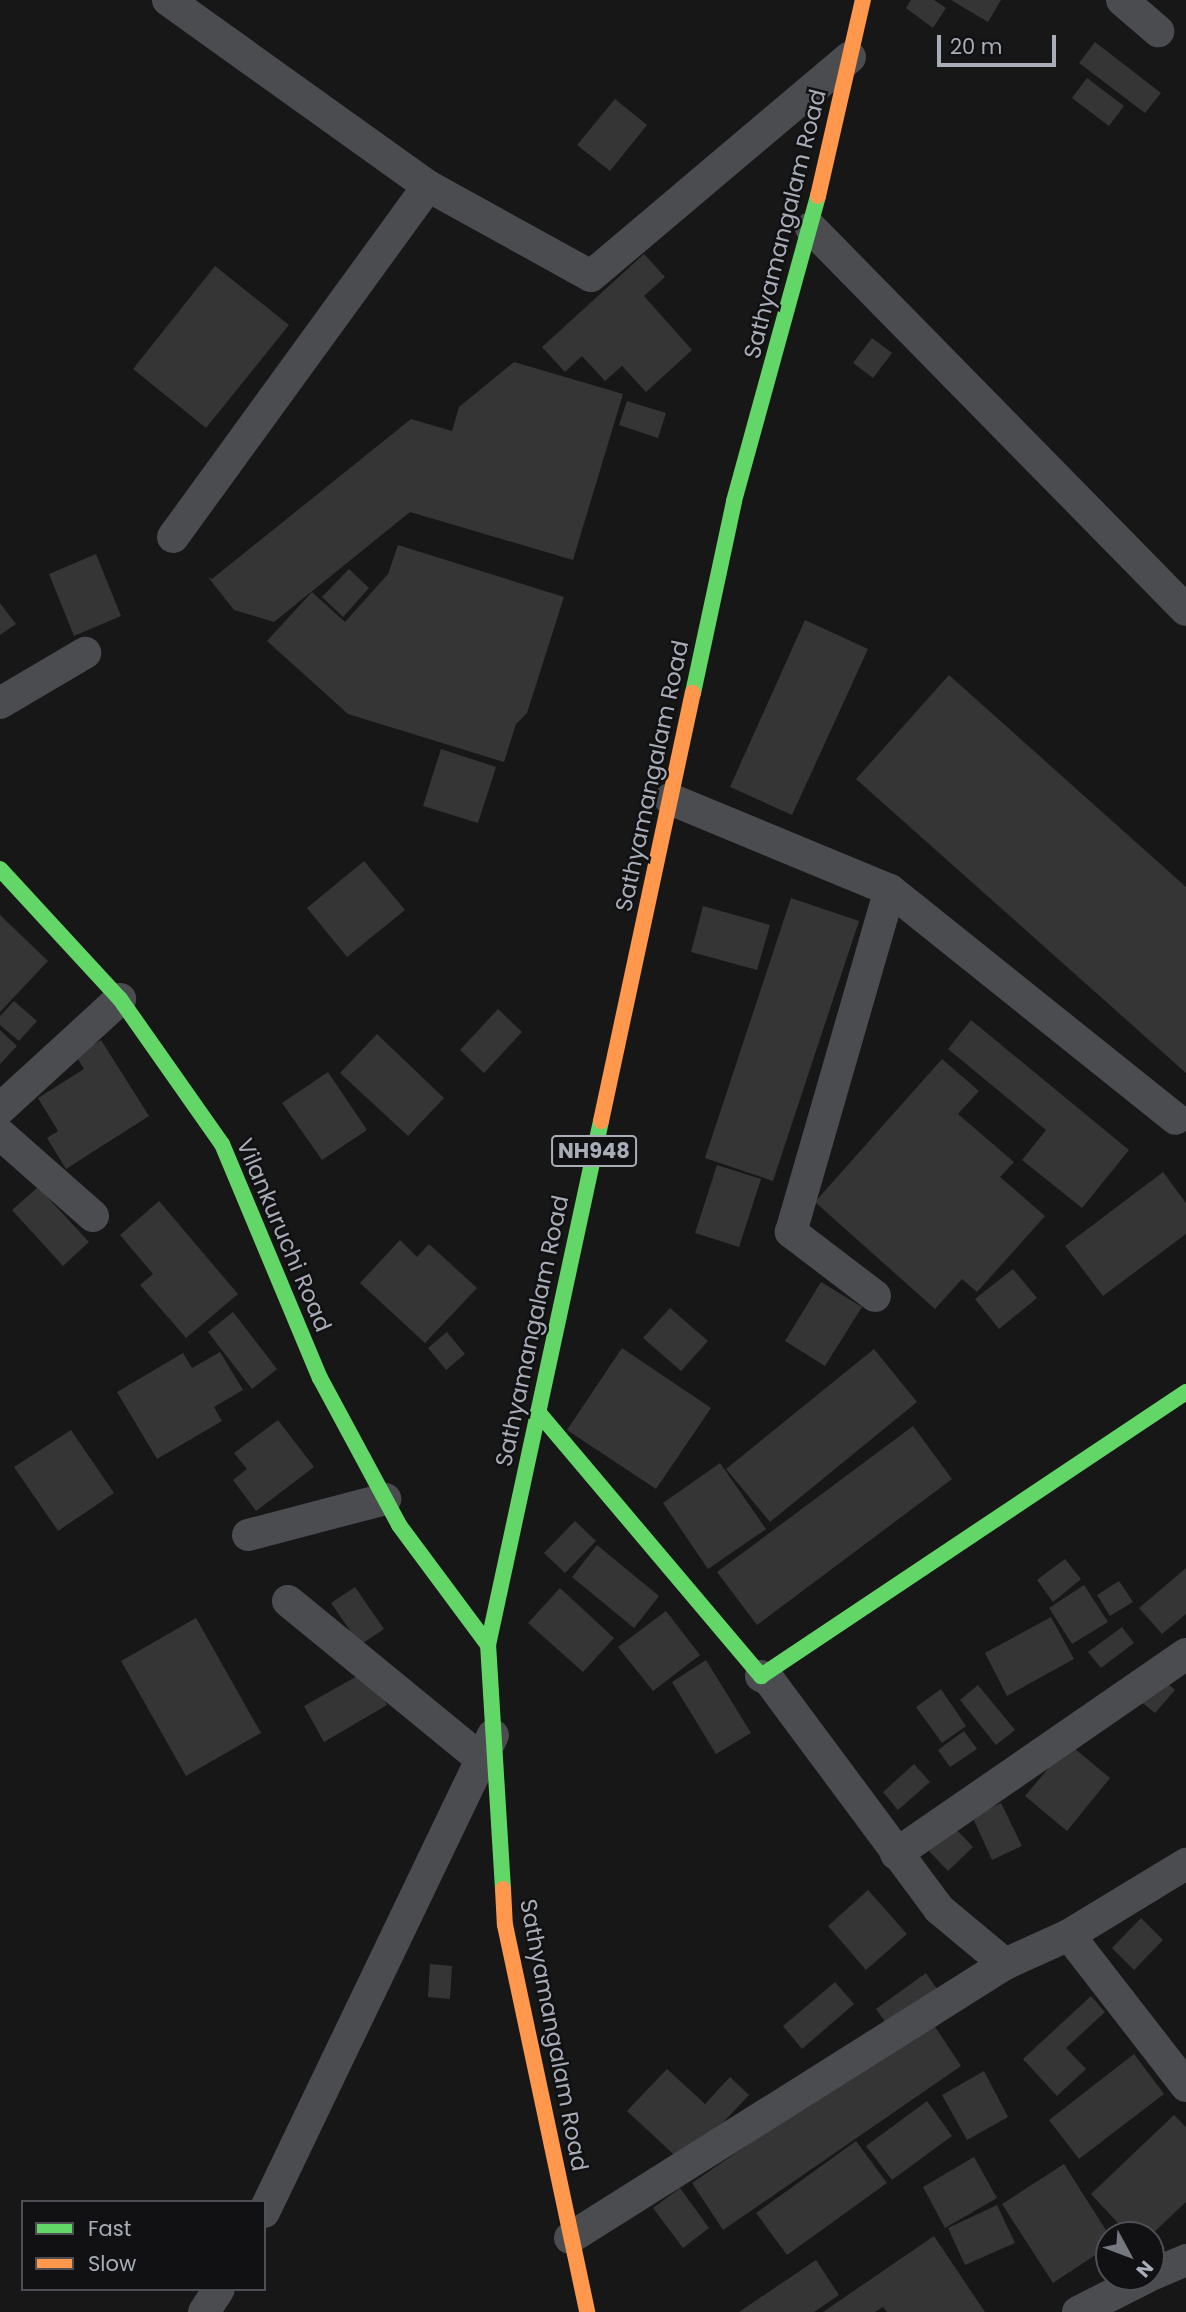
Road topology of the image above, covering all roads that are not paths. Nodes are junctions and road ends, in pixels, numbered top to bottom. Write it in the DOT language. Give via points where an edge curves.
graph roads {
  1 [pos="168,0"];
  2 [pos="863,0"];
  3 [pos="1122,0"];
  4 [pos="1158,31"];
  5 [pos="850,57"];
  6 [pos="428,186"];
  7 [pos="811,228"];
  8 [pos="173,537"];
  9 [pos="1186,610"];
  10 [pos="85,653"];
  11 [pos="0,703"];
  12 [pos="670,799"];
  13 [pos="0,869"];
  14 [pos="890,890"];
  15 [pos="120,999"];
  16 [pos="0,1109"];
  17 [pos="1176,1119"];
  18 [pos="0,1134"];
  19 [pos="93,1216"];
  20 [pos="875,1296"];
  21 [pos="1186,1392"];
  22 [pos="538,1412"];
  23 [pos="385,1499"];
  24 [pos="248,1535"];
  25 [pos="288,1601"];
  26 [pos="488,1645"];
  27 [pos="1186,1654"];
  28 [pos="761,1676"];
  29 [pos="487,1746"];
  30 [pos="896,1854"];
  31 [pos="1186,1864"];
  32 [pos="1069,1935"];
  33 [pos="1004,1964"];
  34 [pos="1186,2086"];
  35 [pos="266,2208"];
  36 [pos="570,2238"];
  37 [pos="1186,2260"];
  38 [pos="1165,2269"];
  39 [pos="218,2291"];
  40 [pos="1119,2291"];
  41 [pos="205,2312"];
  42 [pos="587,2312"];
  43 [pos="1078,2312"];
  1 -- 6 [label="street"];
  2 -- 5 [label="main road, Sathyamangalam Road / NH948"];
  3 -- 4 [label="street"];
  5 -- 6 [label="street" via="591,276"];
  5 -- 7 [label="main road, Sathyamangalam Road / NH948"];
  6 -- 8 [label="street"];
  7 -- 9 [label="street"];
  7 -- 12 [label="main road, Sathyamangalam Road / NH948" via="734,501"];
  10 -- 11 [label="street"];
  12 -- 14 [label="street"];
  12 -- 22 [label="main road, Sathyamangalam Road / NH948"];
  13 -- 15 [label="main road, Vilankuruchi Road"];
  14 -- 17 [label="street"];
  14 -- 20 [label="street" via="791,1232"];
  15 -- 16 [label="street"];
  15 -- 23 [label="main road, Vilankuruchi Road" via="222,1144 320,1378"];
  18 -- 19 [label="street"];
  21 -- 28 [label="main road"];
  22 -- 26 [label="main road, Sathyamangalam Road / NH948"];
  22 -- 28 [label="main road"];
  23 -- 24 [label="street"];
  23 -- 26 [label="main road, Vilankuruchi Road" via="399,1525"];
  25 -- 29 [label="street"];
  26 -- 29 [label="main road, Sathyamangalam Road / NH948"];
  27 -- 30 [label="street"];
  28 -- 30 [label="street" via="769,1680"];
  29 -- 35 [label="street"];
  29 -- 36 [label="main road, Sathyamangalam Road / NH948" via="505,1925"];
  30 -- 33 [label="street" via="939,1909"];
  31 -- 32 [label="street"];
  32 -- 33 [label="street"];
  32 -- 34 [label="street"];
  33 -- 36 [label="street"];
  36 -- 42 [label="main road, Sathyamangalam Road / NH948"];
  37 -- 38 [label="street"];
  39 -- 41 [label="street"];
  40 -- 43 [label="street"];
}
